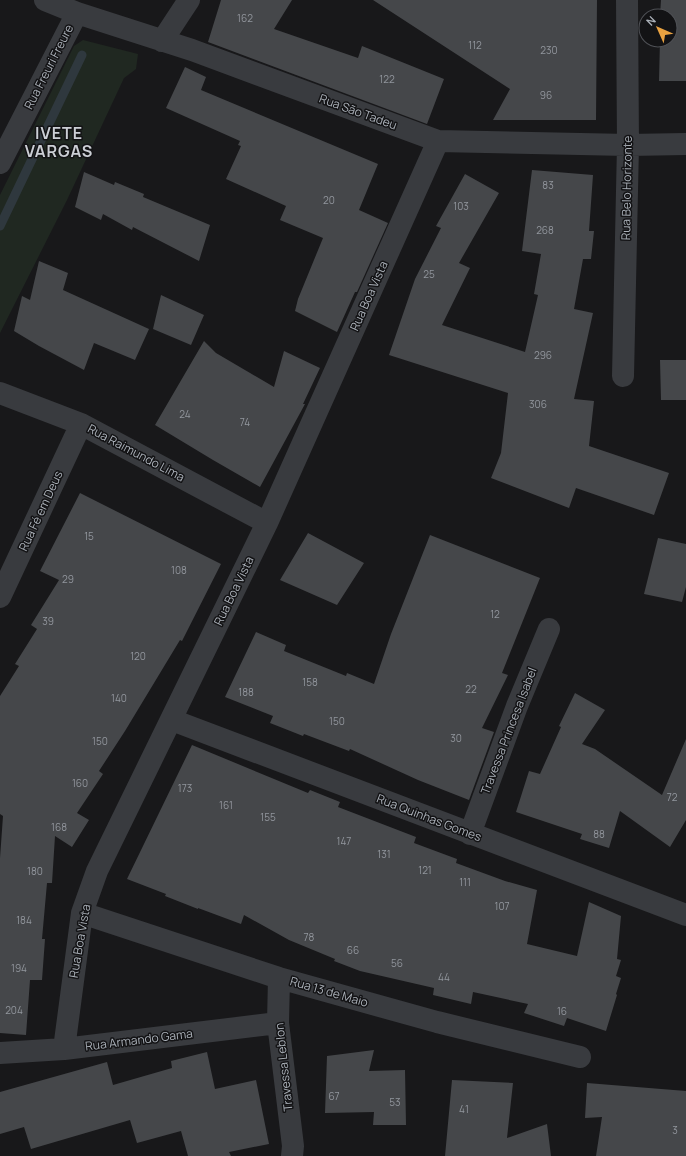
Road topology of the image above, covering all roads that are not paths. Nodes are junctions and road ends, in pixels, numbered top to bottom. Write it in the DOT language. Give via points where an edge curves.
graph roads {
  1 [pos="45,0"];
  2 [pos="189,0"];
  3 [pos="627,0"];
  4 [pos="83,15"];
  5 [pos="162,41"];
  6 [pos="438,141"];
  7 [pos="686,144"];
  8 [pos="628,145"];
  9 [pos="0,164"];
  10 [pos="623,376"];
  11 [pos="0,393"];
  12 [pos="81,424"];
  13 [pos="267,523"];
  14 [pos="0,598"];
  15 [pos="549,628"];
  16 [pos="172,720"];
  17 [pos="470,834"];
  18 [pos="82,913"];
  19 [pos="686,915"];
  20 [pos="279,978"];
  21 [pos="278,1023"];
  22 [pos="64,1049"];
  23 [pos="0,1053"];
  24 [pos="580,1057"];
  25 [pos="292,1156"];
  1 -- 4 [label="street, Rua São Tadeu"];
  2 -- 5 [label="street"];
  3 -- 8 [label="street, Rua Belo Horizonte"];
  4 -- 5 [label="street, Rua São Tadeu"];
  4 -- 9 [label="street, Rua Freuri Freure"];
  5 -- 6 [label="street, Rua São Tadeu"];
  6 -- 8 [label="street, Rua São Tadeu"];
  6 -- 13 [label="street, Rua Boa Vista"];
  7 -- 8 [label="street, Rua São Tadeu"];
  8 -- 10 [label="street, Rua Belo Horizonte"];
  11 -- 12 [label="street, Rua Raimundo Lima"];
  12 -- 13 [label="street, Rua Raimundo Lima"];
  12 -- 14 [label="street, Rua Fé em Deus"];
  13 -- 16 [label="street, Rua Boa Vista"];
  15 -- 17 [label="street, Travessa Princesa Isabel"];
  16 -- 17 [label="street, Rua Quinhas Gomes"];
  16 -- 18 [label="street, Rua Boa Vista" via="97,871"];
  17 -- 19 [label="street, Rua Quinhas Gomes"];
  18 -- 20 [label="street, Rua 13 de Maio"];
  18 -- 22 [label="street, Rua Boa Vista"];
  20 -- 21 [label="street, Travessa Leblon"];
  20 -- 24 [label="street, Rua 13 de Maio" via="436,1022"];
  21 -- 22 [label="street, Rua Armando Gama"];
  21 -- 25 [label="street, Travessa Leblon" via="293,1146"];
  22 -- 23 [label="street, Rua Armando Gama"];
}
